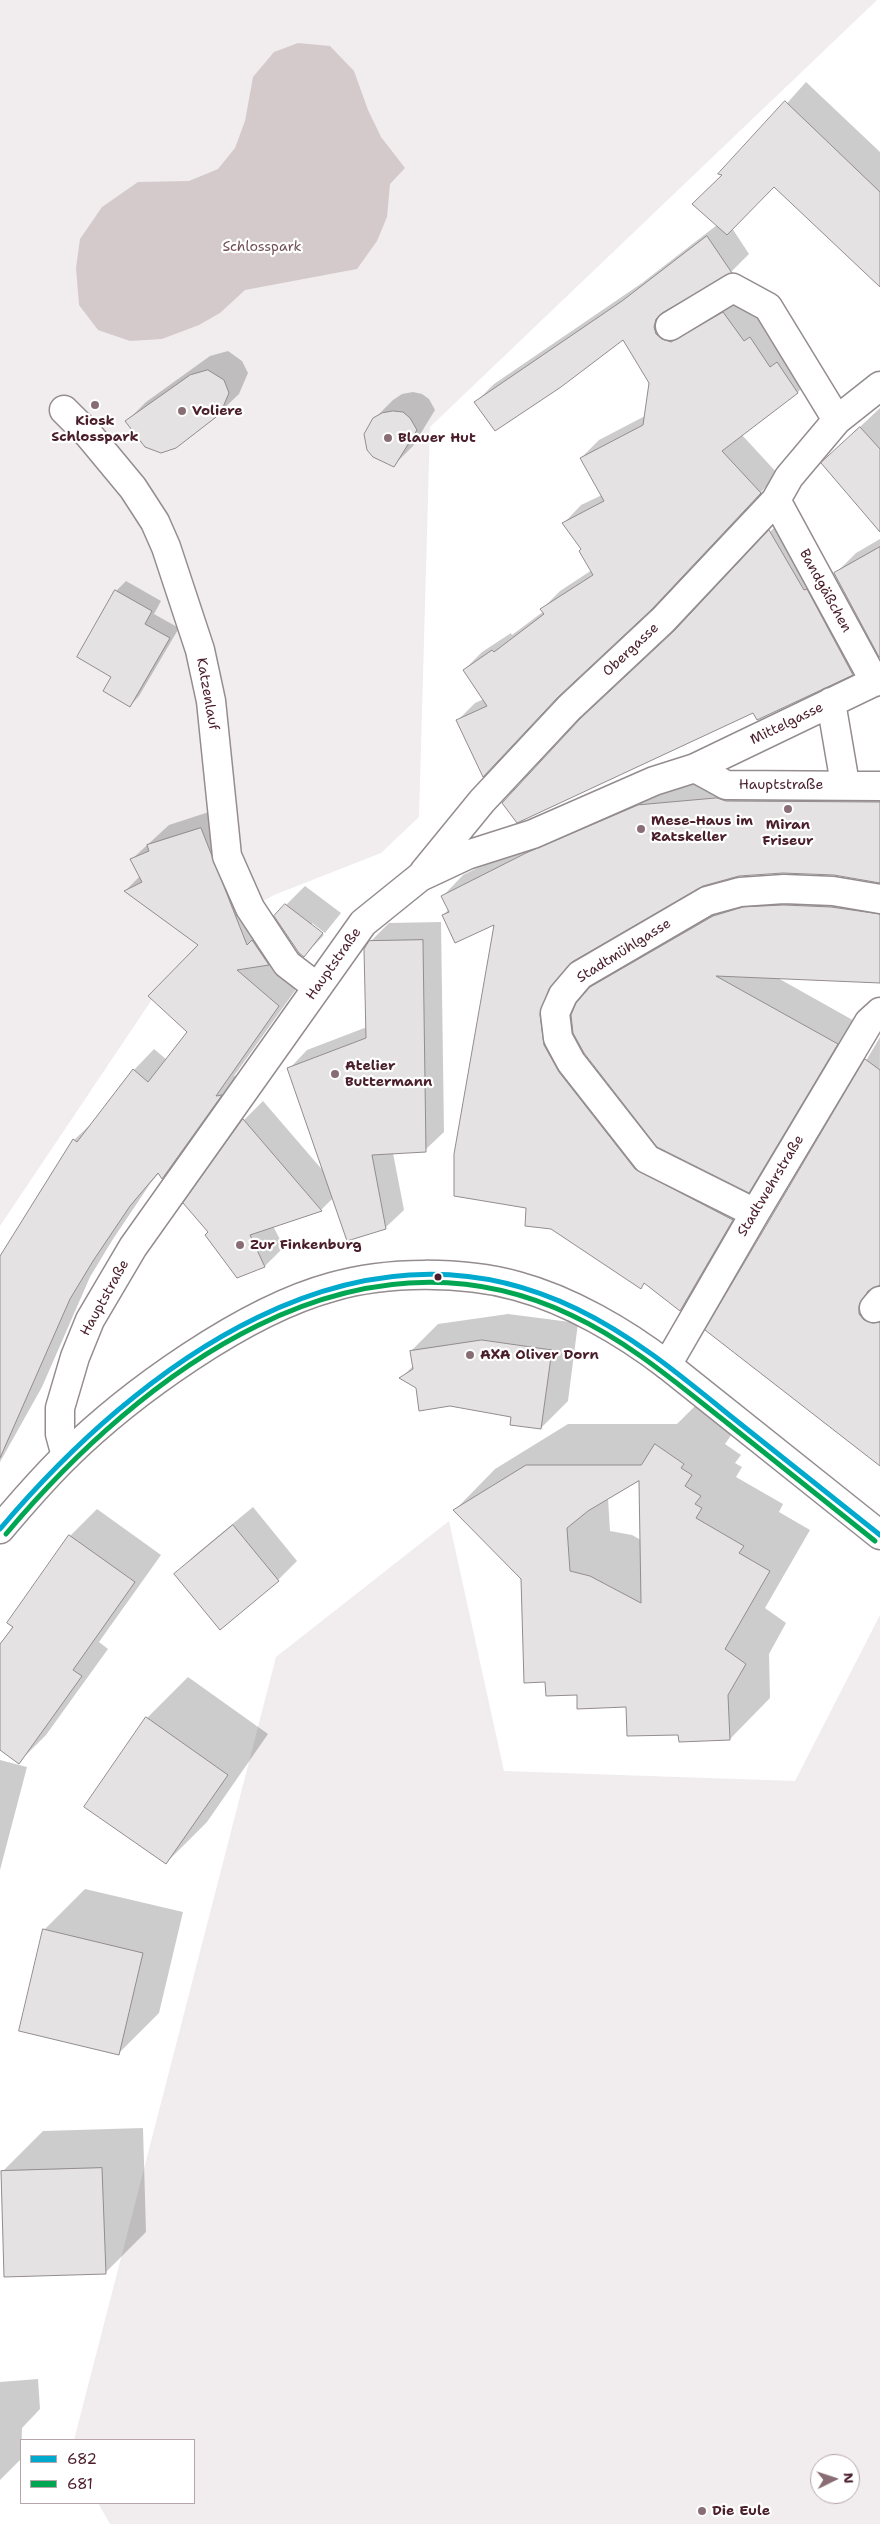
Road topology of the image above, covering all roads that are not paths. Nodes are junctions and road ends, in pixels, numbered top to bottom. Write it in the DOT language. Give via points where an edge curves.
graph roads {
  1 [pos="670,326"];
  2 [pos="880,386"];
  3 [pos="64,410"];
  4 [pos="837,420"];
  5 [pos="776,500"];
  6 [pos="877,681"];
  7 [pos="831,702"];
  8 [pos="694,768"];
  9 [pos="845,784"];
  10 [pos="880,786"];
  11 [pos="420,877"];
  12 [pos="880,899"];
  13 [pos="317,987"];
  14 [pos="880,1012"];
  15 [pos="755,1212"];
  16 [pos="668,1365"];
  17 [pos="66,1456"];
  18 [pos="0,1529"];
  19 [pos="880,1535"];
  1 -- 4 [label="street" via="733,288 768,306"];
  2 -- 4 [label="street, Obergasse"];
  3 -- 13 [label="street, Katzenlauf" via="133,488 166,547 200,650 211,701 227,856 250,908 287,964"];
  4 -- 5 [label="street, Obergasse" via="789,477"];
  5 -- 6 [label="street, Bandgäßchen"];
  5 -- 11 [label="street, Obergasse" via="663,620 562,715 482,801"];
  6 -- 7 [label="street, Mittelgasse"];
  7 -- 8 [label="street, Mittelgasse"];
  7 -- 9 [label="street, Hauptstraße"];
  8 -- 9 [label="street, Hauptstraße" via="726,785"];
  8 -- 11 [label="street, Hauptstraße" via="654,781 532,834 467,855"];
  9 -- 10 [label="street, Hauptstraße"];
  11 -- 13 [label="street, Hauptstraße" via="363,923"];
  12 -- 15 [label="street, Stadtmühlgasse" via="784,889 740,892 706,901 580,976 563,995 555,1013 558,1038 571,1062 647,1159"];
  13 -- 17 [label="street, Hauptstraße" via="133,1247 90,1320 60,1408 60,1434"];
  14 -- 15 [label="street, Stadtwehrstraße" via="869,1022"];
  15 -- 16 [label="street, Stadtwehrstraße"];
  16 -- 17 [label="street" via="601,1321 517,1286 436,1275 367,1280 333,1286 304,1296 236,1328 125,1405"];
  16 -- 19 [label="street"];
  17 -- 18 [label="street"];
}
